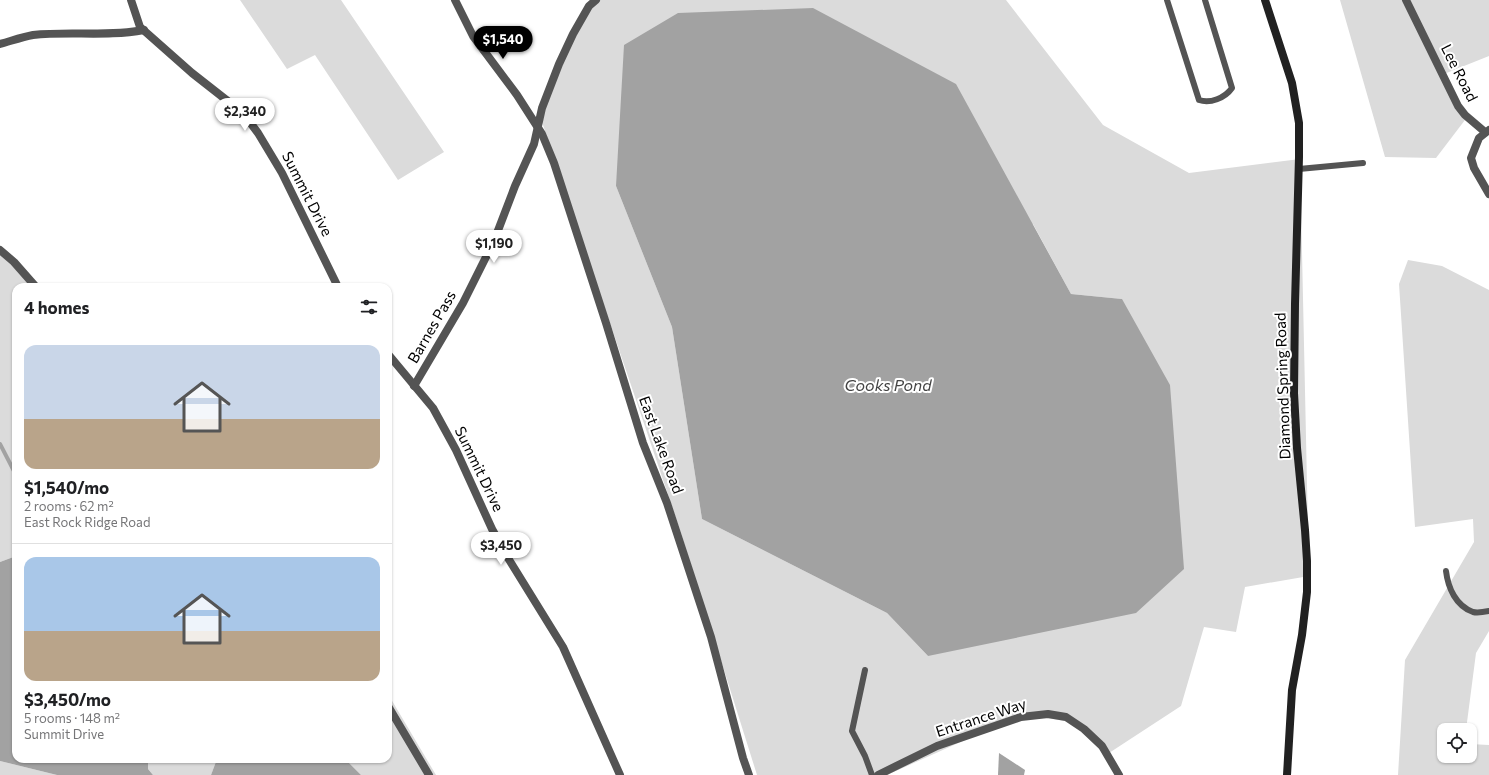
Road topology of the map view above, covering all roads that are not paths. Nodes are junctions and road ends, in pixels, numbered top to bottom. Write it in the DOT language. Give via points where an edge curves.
graph roads {
  1 [pos="131,0"];
  2 [pos="455,0"];
  3 [pos="596,0"];
  4 [pos="1167,0"];
  5 [pos="1205,0"];
  6 [pos="1265,0"];
  7 [pos="1406,0"];
  8 [pos="144,30"];
  9 [pos="0,44"];
  10 [pos="537,127"];
  11 [pos="1487,131"];
  12 [pos="1363,163"];
  13 [pos="1299,169"];
  14 [pos="1489,194"];
  15 [pos="0,250"];
  16 [pos="32,283"];
  17 [pos="336,283"];
  18 [pos="392,359"];
  19 [pos="414,386"];
  20 [pos="1446,571"];
  21 [pos="1489,611"];
  22 [pos="865,670"];
  23 [pos="392,713"];
  24 [pos="893,771"];
  25 [pos="429,775"];
  26 [pos="620,775"];
  27 [pos="749,775"];
  28 [pos="872,775"];
  29 [pos="878,775"];
  30 [pos="1118,775"];
  31 [pos="1287,775"];
  1 -- 8 [label="street, Summit Drive" via="140,27"];
  2 -- 10 [label="street, East Lake Road" via="472,36 517,95"];
  3 -- 10 [label="street, Barnes Pass" via="589,6 570,40 542,108"];
  4 -- 5 [label="lane" via="1199,100 1206,102 1227,95 1232,88"];
  6 -- 13 [label="street, Diamond Spring Road" via="1292,83 1298,123"];
  7 -- 11 [label="street, Lee Road" via="1458,106 1465,115"];
  8 -- 9 [label="street" via="124,34 31,36"];
  8 -- 17 [label="street, Summit Drive" via="192,73 243,113 282,172"];
  10 -- 19 [label="street, Barnes Pass" via="534,144 494,241 463,303"];
  10 -- 27 [label="street, East Lake Road" via="554,163 643,443 693,579"];
  11 -- 14 [label="street, Lee Road" via="1479,138 1472,158 1474,168"];
  12 -- 13 [label="lane"];
  13 -- 31 [label="street, Diamond Spring Road" via="1294,393 1305,530 1307,592 1292,690"];
  15 -- 16 [label="street"];
  18 -- 19 [label="street, Summit Drive"];
  19 -- 26 [label="street, Summit Drive" via="433,408 508,558 563,647"];
  20 -- 21 [label="lane" via="1452,593 1460,605 1474,612"];
  22 -- 28 [label="lane" via="852,731"];
  23 -- 25 [label="street"];
  24 -- 29 [label="street, Entrance Way"];
  24 -- 30 [label="street, Entrance Way" via="944,744 1022,717 1048,714 1066,717 1084,729 1102,746"];
}
